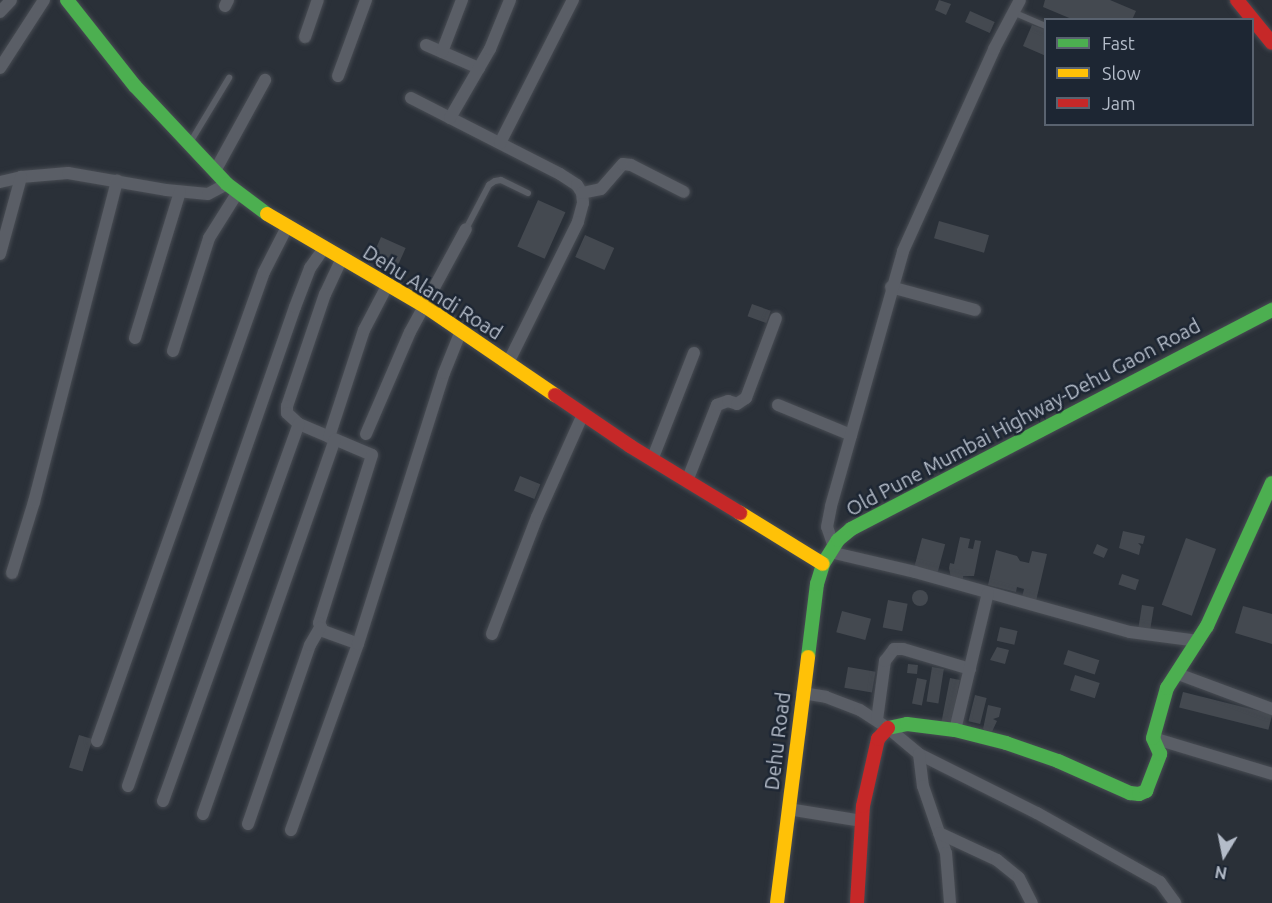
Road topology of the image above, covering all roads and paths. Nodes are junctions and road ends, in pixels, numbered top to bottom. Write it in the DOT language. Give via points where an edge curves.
graph roads {
  1 [pos="11,0"];
  2 [pos="44,0"];
  3 [pos="67,0"];
  4 [pos="318,0"];
  5 [pos="366,0"];
  6 [pos="462,0"];
  7 [pos="510,0"];
  8 [pos="573,0"];
  9 [pos="1020,0"];
  10 [pos="1237,0"];
  11 [pos="0,12"];
  12 [pos="1015,13"];
  13 [pos="1252,18"];
  14 [pos="1254,21"];
  15 [pos="1044,25"];
  16 [pos="304,37"];
  17 [pos="1272,43"];
  18 [pos="426,45"];
  19 [pos="442,52"];
  20 [pos="0,68"];
  21 [pos="479,68"];
  22 [pos="338,76"];
  23 [pos="229,78"];
  24 [pos="264,80"];
  25 [pos="411,98"];
  26 [pos="450,118"];
  27 [pos="500,143"];
  28 [pos="189,144"];
  29 [pos="215,171"];
  30 [pos="21,177"];
  31 [pos="117,181"];
  32 [pos="0,182"];
  33 [pos="232,188"];
  34 [pos="180,192"];
  35 [pos="684,192"];
  36 [pos="528,193"];
  37 [pos="582,193"];
  38 [pos="287,226"];
  39 [pos="466,229"];
  40 [pos="324,248"];
  41 [pos="0,254"];
  42 [pos="342,258"];
  43 [pos="388,284"];
  44 [pos="891,287"];
  45 [pos="426,307"];
  46 [pos="975,310"];
  47 [pos="1272,310"];
  48 [pos="776,318"];
  49 [pos="460,331"];
  50 [pos="135,338"];
  51 [pos="173,351"];
  52 [pos="694,353"];
  53 [pos="508,363"];
  54 [pos="777,405"];
  55 [pos="583,414"];
  56 [pos="299,424"];
  57 [pos="366,434"];
  58 [pos="851,435"];
  59 [pos="332,438"];
  60 [pos="652,460"];
  61 [pos="687,482"];
  62 [pos="1272,483"];
  63 [pos="829,554"];
  64 [pos="12,573"];
  65 [pos="817,584"];
  66 [pos="988,593"];
  67 [pos="320,628"];
  68 [pos="492,634"];
  69 [pos="1198,641"];
  70 [pos="358,644"];
  71 [pos="970,669"];
  72 [pos="1178,674"];
  73 [pos="802,693"];
  74 [pos="1272,709"];
  75 [pos="882,724"];
  76 [pos="955,730"];
  77 [pos="1153,738"];
  78 [pos="97,741"];
  79 [pos="919,754"];
  80 [pos="1272,774"];
  81 [pos="128,786"];
  82 [pos="163,801"];
  83 [pos="788,808"];
  84 [pos="203,814"];
  85 [pos="862,821"];
  86 [pos="248,824"];
  87 [pos="291,830"];
  88 [pos="939,833"];
  89 [pos="777,903"];
  90 [pos="857,903"];
  91 [pos="950,903"];
  92 [pos="1032,903"];
  93 [pos="1175,903"];
  1 -- 11 [label="street"];
  2 -- 20 [label="street"];
  3 -- 28 [label="main road, Dehu Alandi Road" via="135,87"];
  4 -- 16 [label="street"];
  5 -- 22 [label="street"];
  6 -- 19 [label="street"];
  7 -- 21 [label="street"];
  8 -- 27 [label="street"];
  9 -- 12 [label="street"];
  10 -- 13 [label="main road"];
  12 -- 15 [label="lane"];
  12 -- 44 [label="street" via="960,123"];
  14 -- 17 [label="main road"];
  18 -- 19 [label="street"];
  19 -- 21 [label="street"];
  21 -- 26 [label="street"];
  23 -- 28 [label="lane"];
  24 -- 29 [label="street"];
  25 -- 26 [label="street"];
  26 -- 27 [label="street"];
  27 -- 37 [label="street" via="560,174"];
  28 -- 29 [label="main road, Dehu Alandi Road"];
  29 -- 33 [label="main road, Dehu Alandi Road"];
  30 -- 31 [label="street" via="68,173"];
  30 -- 32 [label="street"];
  30 -- 41 [label="street"];
  31 -- 34 [label="street"];
  31 -- 64 [label="street"];
  33 -- 34 [label="street" via="208,194"];
  33 -- 38 [label="main road, Dehu Alandi Road"];
  33 -- 51 [label="street" via="209,238"];
  34 -- 50 [label="street"];
  35 -- 37 [label="street" via="623,164 601,189"];
  36 -- 39 [label="lane" via="495,180"];
  37 -- 53 [label="street" via="578,222"];
  38 -- 40 [label="main road, Dehu Alandi Road"];
  38 -- 78 [label="street" via="264,272"];
  39 -- 45 [label="street"];
  40 -- 42 [label="main road, Dehu Alandi Road"];
  40 -- 81 [label="street" via="310,268 295,307"];
  42 -- 43 [label="main road, Dehu Alandi Road"];
  42 -- 56 [label="street" via="325,294 288,399 287,413"];
  43 -- 45 [label="main road, Dehu Alandi Road"];
  43 -- 59 [label="street" via="364,330"];
  44 -- 46 [label="street"];
  44 -- 58 [label="street"];
  45 -- 49 [label="main road, Dehu Alandi Road"];
  45 -- 57 [label="street" via="410,332"];
  47 -- 63 [label="main road, Old Pune Mumbai Highway-Dehu Gaon Road" via="851,529"];
  48 -- 61 [label="street" via="746,398 737,404 728,401 717,405"];
  49 -- 53 [label="main road, Dehu Alandi Road"];
  49 -- 70 [label="street"];
  52 -- 60 [label="street"];
  53 -- 55 [label="main road, Dehu Alandi Road"];
  54 -- 58 [label="street"];
  55 -- 60 [label="main road, Dehu Alandi Road"];
  55 -- 68 [label="street" via="537,517"];
  56 -- 59 [label="street"];
  56 -- 82 [label="street"];
  58 -- 63 [label="street" via="828,518"];
  59 -- 67 [label="street" via="372,455"];
  59 -- 84 [label="street"];
  60 -- 61 [label="main road, Dehu Alandi Road"];
  61 -- 63 [label="main road, Dehu Alandi Road"];
  62 -- 69 [label="main road"];
  63 -- 65 [label="main road, Old Pune Mumbai Highway-Dehu Gaon Road"];
  63 -- 66 [label="street"];
  65 -- 73 [label="main road, Dehu Road"];
  66 -- 69 [label="street" via="1130,632"];
  66 -- 71 [label="street"];
  67 -- 70 [label="street"];
  67 -- 86 [label="street" via="310,645"];
  69 -- 72 [label="main road"];
  70 -- 87 [label="street"];
  71 -- 75 [label="street" via="894,649 885,661"];
  71 -- 76 [label="street"];
  72 -- 74 [label="street"];
  72 -- 77 [label="main road" via="1167,687"];
  73 -- 75 [label="street" via="842,702"];
  73 -- 83 [label="main road, Dehu Road"];
  75 -- 76 [label="main road"];
  75 -- 79 [label="street"];
  75 -- 85 [label="main road"];
  76 -- 77 [label="main road" via="1027,750 1139,794 1146,791 1160,754"];
  77 -- 80 [label="street"];
  79 -- 88 [label="street" via="923,786"];
  79 -- 93 [label="street" via="1037,813 1160,882"];
  83 -- 85 [label="street"];
  83 -- 89 [label="main road, Dehu Road"];
  85 -- 90 [label="main road"];
  88 -- 91 [label="street" via="946,853"];
  88 -- 92 [label="street" via="997,860 1018,878"];
}
